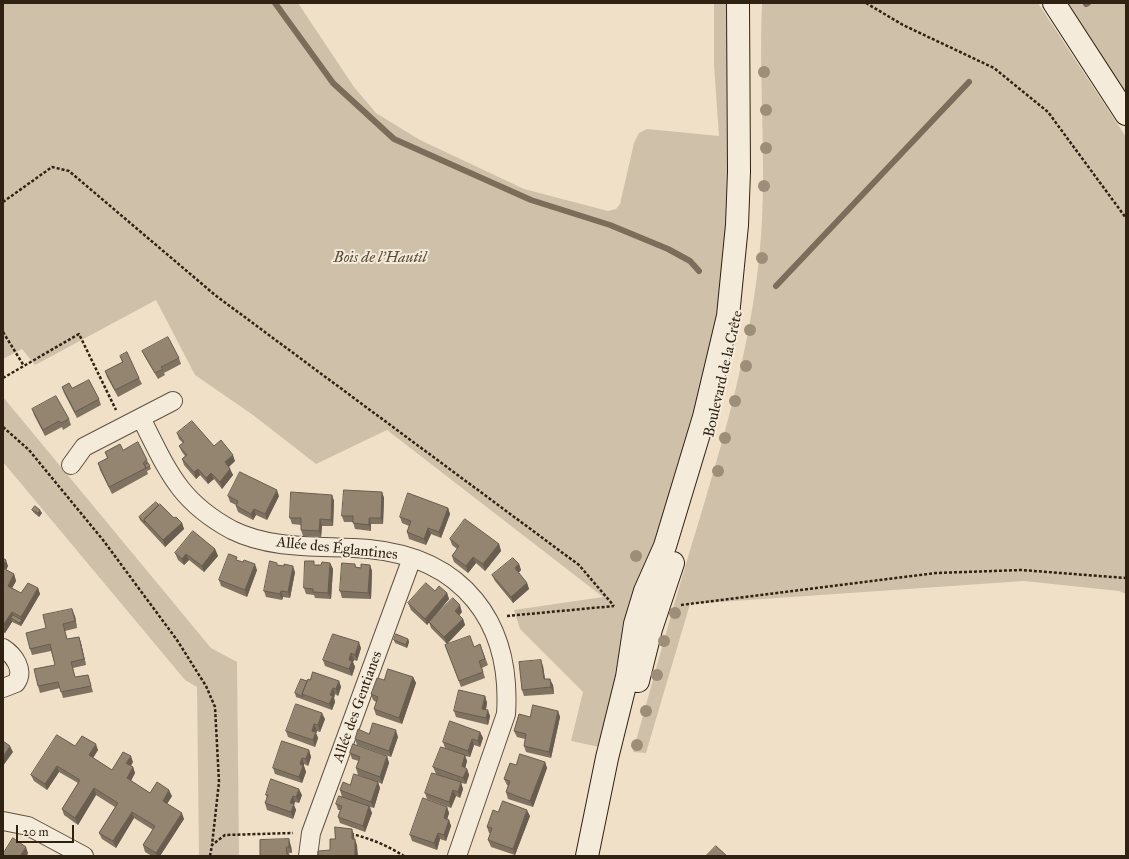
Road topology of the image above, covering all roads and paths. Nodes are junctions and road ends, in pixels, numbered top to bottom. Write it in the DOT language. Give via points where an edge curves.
graph roads {
  1 [pos="738,3"];
  2 [pos="748,3"];
  3 [pos="866,3"];
  4 [pos="1054,3"];
  5 [pos="1126,114"];
  6 [pos="3,202"];
  7 [pos="1126,218"];
  8 [pos="3,332"];
  9 [pos="24,366"];
  10 [pos="3,378"];
  11 [pos="173,401"];
  12 [pos="141,418"];
  13 [pos="124,426"];
  14 [pos="3,427"];
  15 [pos="71,465"];
  16 [pos="412,558"];
  17 [pos="1126,578"];
  18 [pos="676,605"];
  19 [pos="491,624"];
  20 [pos="3,648"];
  21 [pos="3,688"];
  22 [pos="620,728"];
  23 [pos="3,822"];
  24 [pos="212,845"];
  25 [pos="84,856"];
  26 [pos="308,856"];
  27 [pos="457,856"];
  28 [pos="587,856"];
  29 [pos="598,856"];
  1 -- 22 [label="street, Boulevard de la Crête" via="738,202 728,316 698,439 665,546 645,591 635,624"];
  2 -- 22 [label="street, Boulevard de la Crête" via="750,197 741,301 724,386 678,549 663,587"];
  3 -- 7 [label="path" via="904,25 994,68 1048,112"];
  4 -- 5 [label="street"];
  6 -- 19 [label="path" via="52,167 69,171 215,295 579,565 614,606 508,616"];
  8 -- 9 [label="path"];
  9 -- 10 [label="path"];
  9 -- 13 [label="path" via="79,334"];
  11 -- 12 [label="street"];
  12 -- 13 [label="street"];
  12 -- 16 [label="street, Allée des Églantines" via="173,480 182,491 203,512 234,530 284,544 387,551"];
  13 -- 15 [label="street" via="84,447"];
  14 -- 24 [label="path" via="28,450 103,540 177,640 206,686 215,707 219,782"];
  16 -- 19 [label="street, Allée des Églantines" via="429,564 456,581 476,602"];
  16 -- 26 [label="street, Allée des Gentianes" via="311,833"];
  17 -- 18 [label="path" via="1020,570 936,573"];
  19 -- 27 [label="street, Allée des Églantines" via="504,664 506,714"];
  20 -- 21 [label="street" via="15,659 19,674 16,683"];
  22 -- 28 [label="street" via="596,806"];
  22 -- 29 [label="street"];
  23 -- 25 [label="street" via="28,826"];
}
